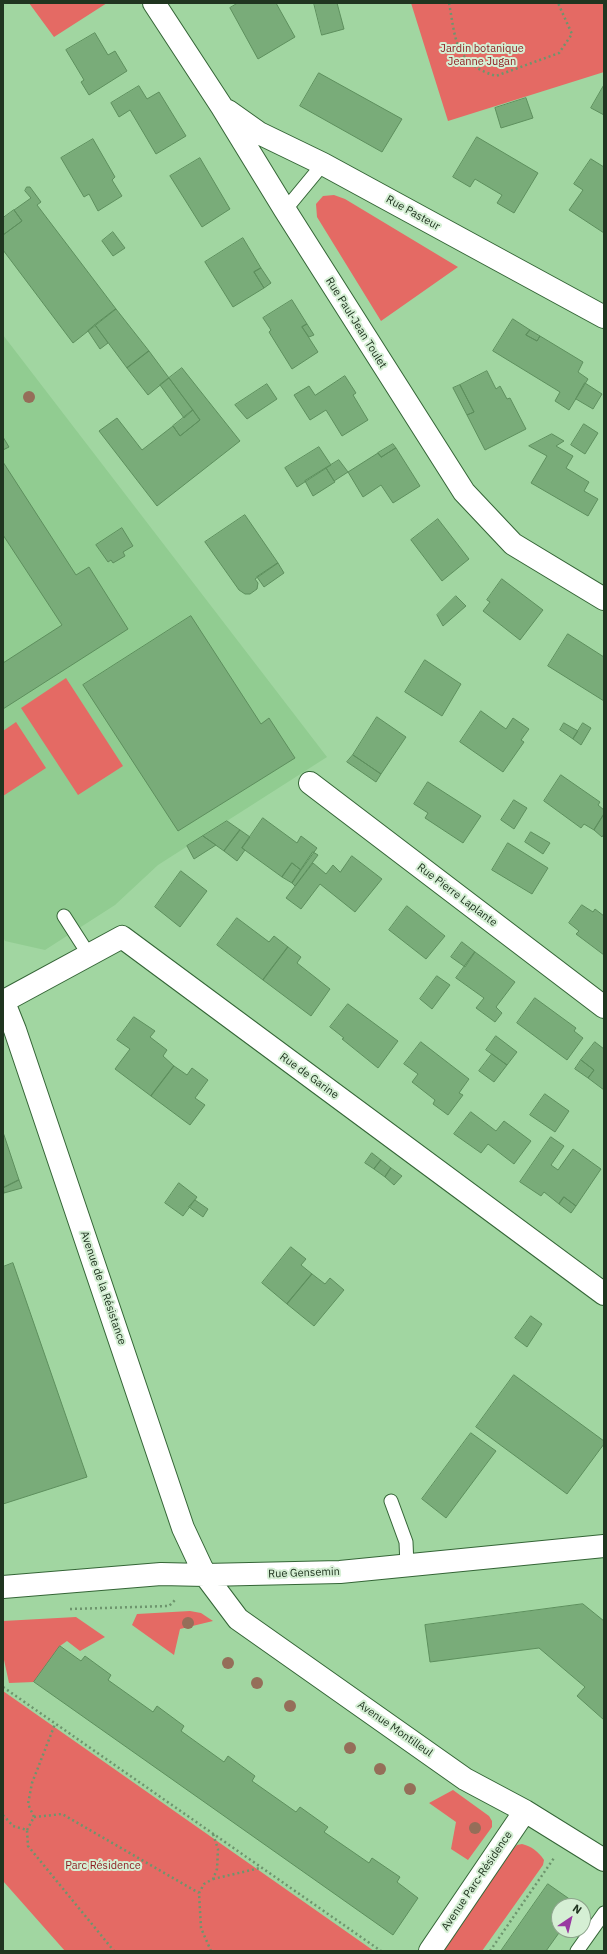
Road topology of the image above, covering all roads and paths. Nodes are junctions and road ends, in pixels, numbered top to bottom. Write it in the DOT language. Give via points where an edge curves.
graph roads {
  1 [pos="154,3"];
  2 [pos="449,3"];
  3 [pos="558,3"];
  4 [pos="222,107"];
  5 [pos="323,164"];
  6 [pos="284,210"];
  7 [pos="604,317"];
  8 [pos="604,599"];
  9 [pos="310,783"];
  10 [pos="64,916"];
  11 [pos="90,955"];
  12 [pos="3,1001"];
  13 [pos="604,1007"];
  14 [pos="9,1034"];
  15 [pos="604,1294"];
  16 [pos="391,1501"];
  17 [pos="604,1546"];
  18 [pos="407,1566"];
  19 [pos="205,1575"];
  20 [pos="3,1587"];
  21 [pos="3,1687"];
  22 [pos="55,1724"];
  23 [pos="525,1811"];
  24 [pos="3,1815"];
  25 [pos="34,1817"];
  26 [pos="27,1830"];
  27 [pos="213,1834"];
  28 [pos="554,1858"];
  29 [pos="604,1860"];
  30 [pos="261,1868"];
  31 [pos="213,1878"];
  32 [pos="199,1893"];
  33 [pos="604,1913"];
  34 [pos="114,1951"];
  35 [pos="211,1951"];
  36 [pos="381,1951"];
  37 [pos="430,1951"];
  38 [pos="490,1951"];
  39 [pos="577,1951"];
  1 -- 4 [label="street, Rue Paul-Jean Toulet"];
  2 -- 3 [label="path" via="457,47 470,64 496,76 559,53 572,34"];
  4 -- 5 [label="street, Rue Pasteur" via="260,133"];
  4 -- 6 [label="street, Rue Paul-Jean Toulet"];
  5 -- 6 [label="lane"];
  5 -- 7 [label="street, Rue Pasteur"];
  6 -- 8 [label="street, Rue Paul-Jean Toulet" via="464,492 513,544"];
  9 -- 13 [label="street, Rue Pierre Laplante"];
  10 -- 11 [label="lane"];
  11 -- 12 [label="street, Rue de Garine"];
  11 -- 15 [label="street, Rue de Garine" via="122,937"];
  12 -- 14 [label="street, Avenue de la Résistance"];
  14 -- 19 [label="street, Avenue de la Résistance" via="183,1528"];
  16 -- 18 [label="lane" via="406,1542"];
  17 -- 18 [label="street, Rue Gensemin"];
  18 -- 19 [label="street, Rue Gensemin" via="340,1572"];
  19 -- 20 [label="street, Rue Gensemin" via="161,1574"];
  19 -- 23 [label="street, Avenue Montilleul" via="238,1619 465,1779"];
  21 -- 22 [label="path"];
  22 -- 25 [label="path" via="32,1783 28,1804"];
  22 -- 27 [label="path"];
  23 -- 29 [label="street, Avenue Montilleul"];
  23 -- 37 [label="street, Avenue Parc-Résidence"];
  24 -- 26 [label="path" via="13,1826"];
  25 -- 26 [label="path"];
  25 -- 32 [label="path" via="62,1814"];
  26 -- 34 [label="path" via="28,1846"];
  27 -- 30 [label="path"];
  27 -- 31 [label="path" via="218,1849 217,1869"];
  28 -- 38 [label="path"];
  30 -- 31 [label="path"];
  30 -- 36 [label="path"];
  31 -- 32 [label="path" via="204,1884"];
  32 -- 35 [label="path" via="201,1928"];
  33 -- 39 [label="lane"];
}
